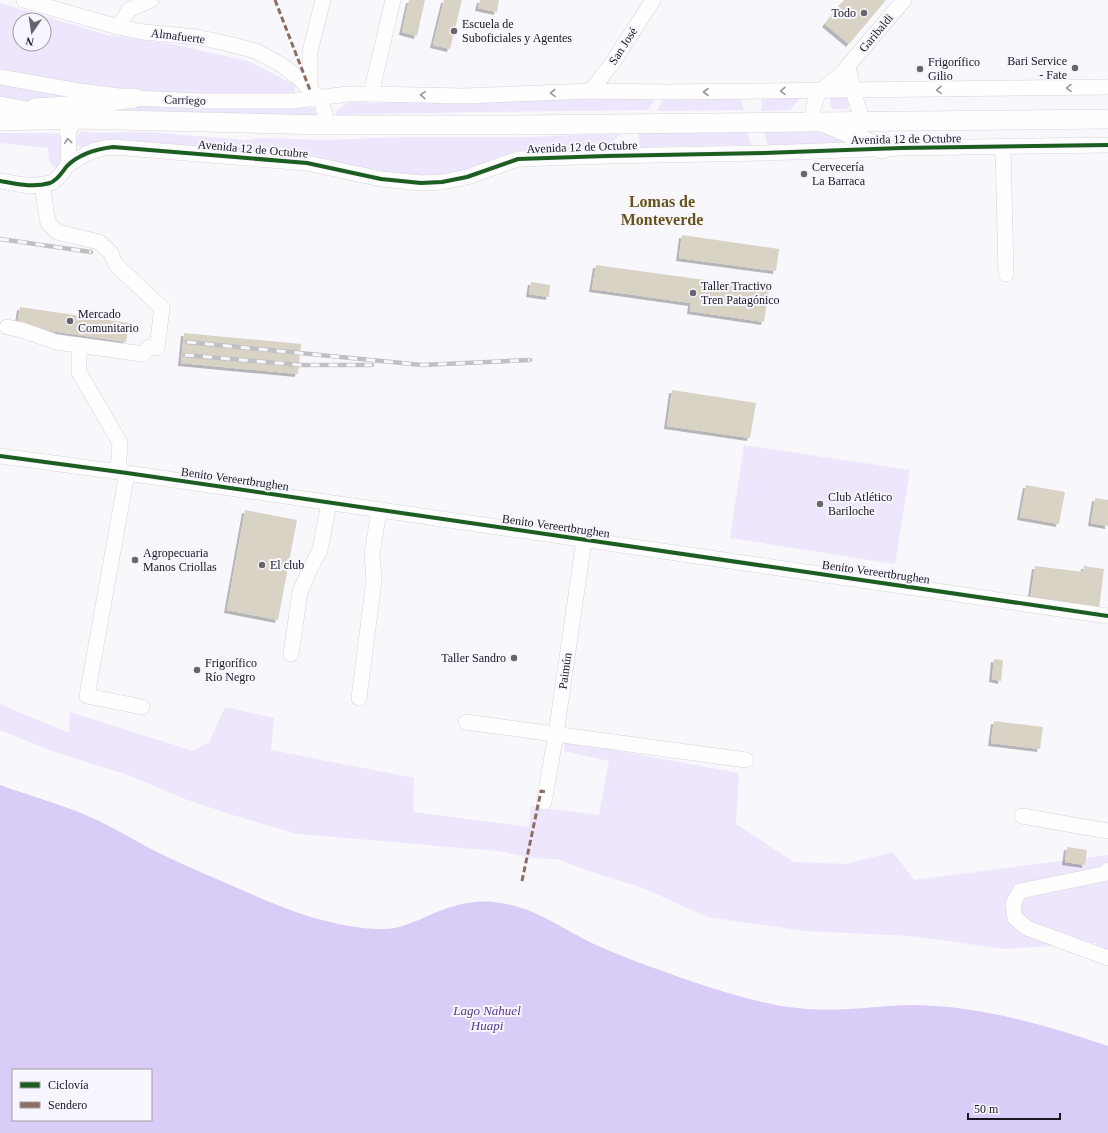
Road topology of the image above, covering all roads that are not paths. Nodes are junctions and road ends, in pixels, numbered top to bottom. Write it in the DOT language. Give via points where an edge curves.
graph roads {
  1 [pos="24,0"];
  2 [pos="151,0"];
  3 [pos="323,0"];
  4 [pos="393,0"];
  5 [pos="653,0"];
  6 [pos="904,0"];
  7 [pos="118,27"];
  8 [pos="848,66"];
  9 [pos="0,77"];
  10 [pos="1108,87"];
  11 [pos="822,90"];
  12 [pos="592,91"];
  13 [pos="853,91"];
  14 [pos="315,94"];
  15 [pos="371,94"];
  16 [pos="135,98"];
  17 [pos="4,112"];
  18 [pos="1108,118"];
  19 [pos="77,119"];
  20 [pos="862,120"];
  21 [pos="815,121"];
  22 [pos="327,125"];
  23 [pos="1108,145"];
  24 [pos="1003,146"];
  25 [pos="882,149"];
  26 [pos="68,165"];
  27 [pos="0,181"];
  28 [pos="42,185"];
  29 [pos="1006,274"];
  30 [pos="7,327"];
  31 [pos="79,345"];
  32 [pos="0,456"];
  33 [pos="123,473"];
  34 [pos="329,503"];
  35 [pos="379,510"];
  36 [pos="584,540"];
  37 [pos="1108,616"];
  38 [pos="291,654"];
  39 [pos="359,698"];
  40 [pos="142,707"];
  41 [pos="466,722"];
  42 [pos="556,734"];
  43 [pos="746,760"];
  44 [pos="544,802"];
  45 [pos="1022,816"];
  46 [pos="1108,831"];
  47 [pos="1108,870"];
  48 [pos="1108,958"];
  1 -- 7 [label="street, Almafuerte"];
  2 -- 7 [label="street" via="129,10"];
  3 -- 14 [label="street" via="310,51"];
  4 -- 15 [label="street"];
  5 -- 12 [label="street, San José"];
  6 -- 8 [label="street, Garibaldi"];
  7 -- 14 [label="street, Almafuerte" via="225,42 256,52 280,64"];
  8 -- 11 [label="street, Garibaldi"];
  8 -- 13 [label="street"];
  9 -- 16 [label="street, Carriego"];
  10 -- 13 [label="street, one-way"];
  11 -- 12 [label="street, one-way"];
  11 -- 13 [label="street"];
  11 -- 21 [label="street, Garibaldi" via="813,109"];
  12 -- 15 [label="street, one-way" via="464,96"];
  13 -- 20 [label="street"];
  14 -- 15 [label="street, Carriego"];
  14 -- 16 [label="street, Carriego" via="286,101"];
  14 -- 22 [label="street"];
  16 -- 17 [label="main road"];
  17 -- 19 [label="main road, Avenida 12 de Octubre"];
  18 -- 20 [label="main road, Avenida 12 de Octubre"];
  19 -- 22 [label="main road, Avenida 12 de Octubre"];
  26 -- 19 [label="street, one-way" via="67,133"];
  20 -- 21 [label="main road, Avenida 12 de Octubre"];
  21 -- 22 [label="main road, Avenida 12 de Octubre"];
  21 -- 25 [label="main road"];
  23 -- 24 [label="street, Avenida 12 de Octubre"];
  24 -- 25 [label="street, Avenida 12 de Octubre"];
  24 -- 29 [label="street"];
  25 -- 26 [label="street, Avenida 12 de Octubre" via="518,160 442,182 400,182 307,163 113,147 97,149"];
  26 -- 28 [label="street, Avenida 12 de Octubre" via="58,178"];
  27 -- 28 [label="street" via="30,186"];
  28 -- 31 [label="street" via="48,223 57,232 99,242 111,253 115,264 162,308 157,348 149,347 143,354"];
  30 -- 31 [label="street" via="56,342"];
  31 -- 33 [label="street" via="79,372 120,443"];
  32 -- 33 [label="street, Benito Vereertbrughen"];
  33 -- 34 [label="street, Benito Vereertbrughen"];
  33 -- 40 [label="street" via="87,696"];
  34 -- 35 [label="street, Benito Vereertbrughen"];
  34 -- 38 [label="street" via="320,550 300,592"];
  35 -- 36 [label="street, Benito Vereertbrughen"];
  35 -- 39 [label="street" via="372,555 374,580"];
  36 -- 37 [label="street, Benito Vereertbrughen"];
  36 -- 42 [label="street, Paimún"];
  41 -- 42 [label="street"];
  42 -- 43 [label="street"];
  42 -- 44 [label="street, Paimún"];
  45 -- 46 [label="street"];
  47 -- 48 [label="street" via="1103,874 1020,891 1013,904 1015,918 1027,928"];
}
